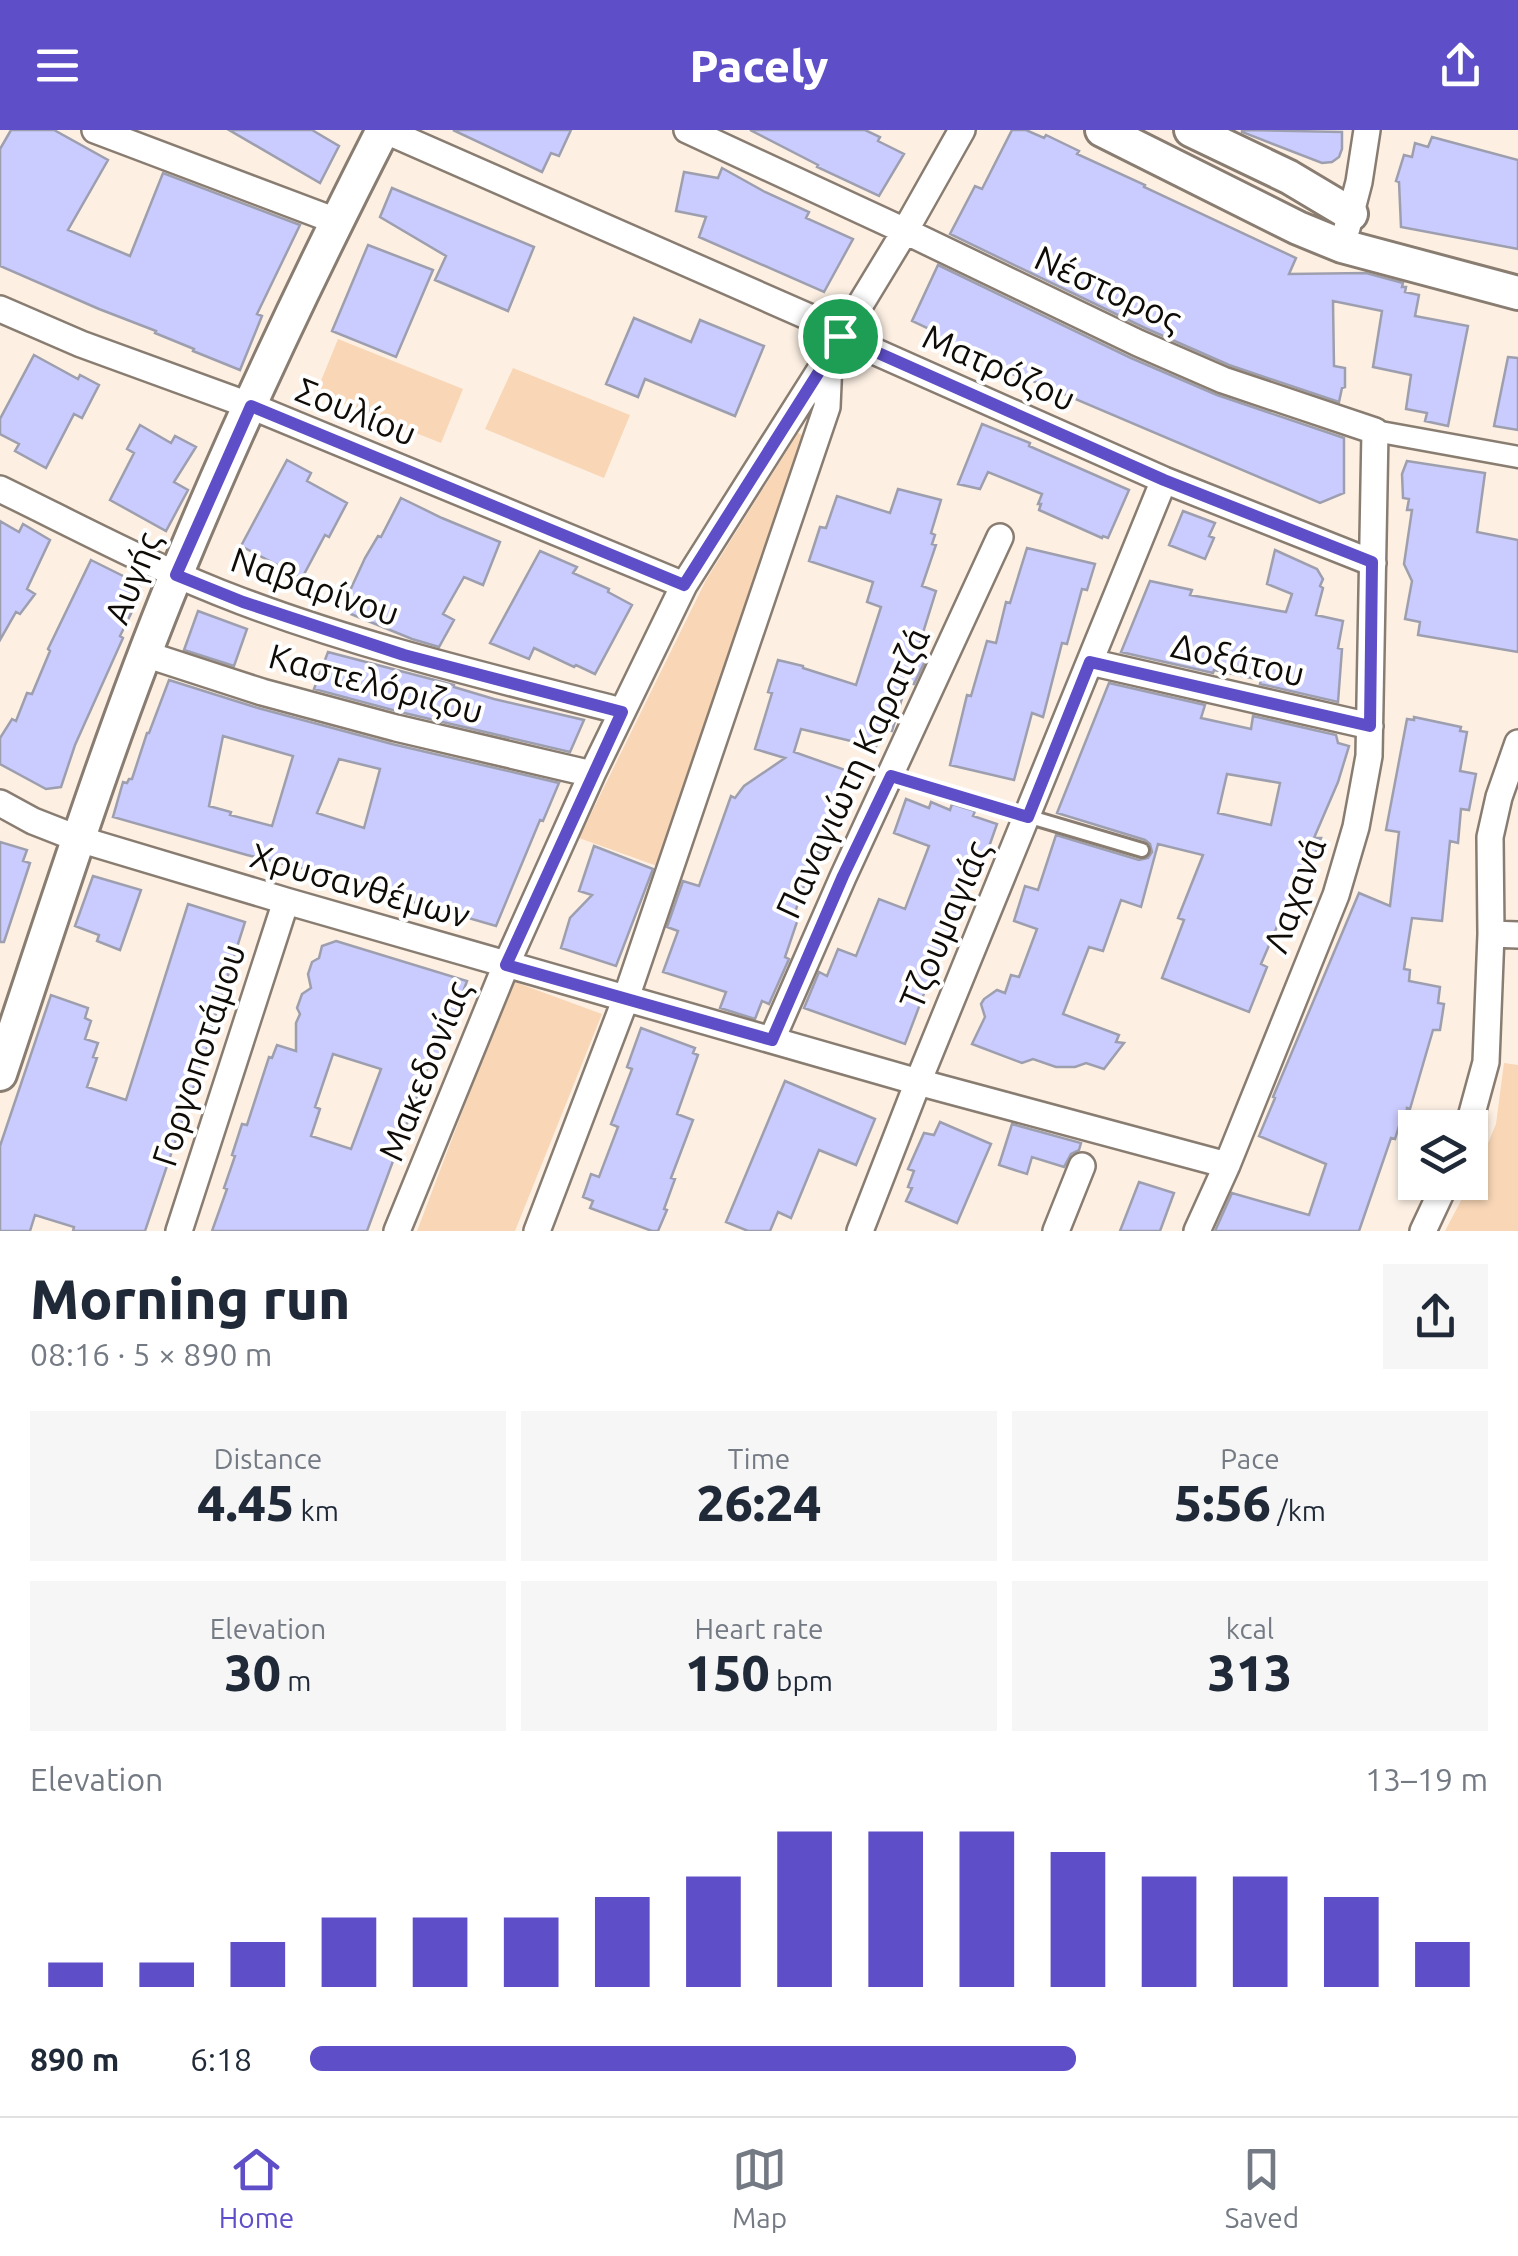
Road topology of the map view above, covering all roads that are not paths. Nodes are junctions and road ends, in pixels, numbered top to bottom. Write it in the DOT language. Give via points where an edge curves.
graph roads {
  1 [pos="96,130"];
  2 [pos="384,130"];
  3 [pos="687,130"];
  4 [pos="962,130"];
  5 [pos="1102,130"];
  6 [pos="1191,130"];
  7 [pos="1368,130"];
  8 [pos="1350,214"];
  9 [pos="336,221"];
  10 [pos="905,231"];
  11 [pos="1342,246"];
  12 [pos="1518,294"];
  13 [pos="0,310"];
  14 [pos="834,346"];
  15 [pos="251,406"];
  16 [pos="1375,431"];
  17 [pos="1518,457"];
  18 [pos="1164,480"];
  19 [pos="0,489"];
  20 [pos="1000,537"];
  21 [pos="1372,562"];
  22 [pos="176,575"];
  23 [pos="684,585"];
  24 [pos="145,654"];
  25 [pos="1090,662"];
  26 [pos="622,712"];
  27 [pos="1370,726"];
  28 [pos="1518,743"];
  29 [pos="1514,768"];
  30 [pos="592,774"];
  31 [pos="891,776"];
  32 [pos="0,802"];
  33 [pos="1028,817"];
  34 [pos="79,839"];
  35 [pos="1142,850"];
  36 [pos="286,901"];
  37 [pos="1491,934"];
  38 [pos="1518,935"];
  39 [pos="506,965"];
  40 [pos="626,998"];
  41 [pos="772,1040"];
  42 [pos="0,1074"];
  43 [pos="918,1082"];
  44 [pos="1475,1110"];
  45 [pos="1227,1164"];
  46 [pos="1082,1166"];
  47 [pos="1437,1200"];
  48 [pos="179,1231"];
  49 [pos="397,1231"];
  50 [pos="536,1231"];
  51 [pos="860,1231"];
  52 [pos="1056,1231"];
  53 [pos="1197,1231"];
  54 [pos="1422,1231"];
  1 -- 9 [label="street"];
  2 -- 9 [label="street, Αυγής"];
  2 -- 14 [label="street, Ματρόζου" via="824,324"];
  3 -- 10 [label="street, Νέστορος"];
  4 -- 10 [label="street, Μακεδονίας"];
  5 -- 11 [label="street"];
  6 -- 8 [label="street"];
  7 -- 8 [label="street"];
  8 -- 11 [label="street"];
  9 -- 15 [label="street, Αυγής"];
  10 -- 14 [label="street, Μακεδονίας"];
  10 -- 16 [label="street, Νέστορος" via="1138,344"];
  11 -- 12 [label="street"];
  13 -- 15 [label="street, Σουλίου"];
  14 -- 18 [label="street, Ματρόζου"];
  14 -- 23 [label="street, Μακεδονίας"];
  14 -- 40 [label="street, Μακεδονίας" via="827,407"];
  15 -- 22 [label="street, Αυγής"];
  15 -- 23 [label="street, Σουλίου"];
  16 -- 17 [label="street, Νέστορος"];
  16 -- 21 [label="street, Λαχανά"];
  18 -- 21 [label="street, Ματρόζου"];
  18 -- 25 [label="street, Τζουμαγιάς"];
  19 -- 22 [label="street, Ναβαρίνου"];
  20 -- 31 [label="street, Παναγιώτη Καρατζά"];
  21 -- 27 [label="street, Λαχανά"];
  22 -- 24 [label="street, Αυγής"];
  22 -- 26 [label="street, Ναβαρίνου" via="404,655"];
  23 -- 26 [label="street, Μακεδονίας"];
  24 -- 30 [label="street, Καστελόριζου" via="396,728"];
  24 -- 34 [label="street, Αυγής"];
  25 -- 27 [label="street, Δοξάτου"];
  25 -- 33 [label="street, Τζουμαγιάς"];
  26 -- 30 [label="street, Μακεδονίας"];
  27 -- 45 [label="street, Λαχανά" via="1356,827 1336,894"];
  28 -- 29 [label="street"];
  29 -- 37 [label="street" via="1498,796 1490,837"];
  30 -- 39 [label="street, Μακεδονίας"];
  31 -- 33 [label="lane"];
  31 -- 41 [label="street, Παναγιώτη Καρατζά"];
  32 -- 34 [label="street, Χρυσανθέμων"];
  33 -- 35 [label="lane"];
  33 -- 43 [label="street, Τζουμαγιάς"];
  34 -- 36 [label="street, Χρυσανθέμων"];
  34 -- 42 [label="street, Αυγής"];
  36 -- 39 [label="street, Χρυσανθέμων"];
  36 -- 48 [label="street, Γοργοποτάμου"];
  37 -- 38 [label="street"];
  37 -- 44 [label="street" via="1486,1062"];
  39 -- 40 [label="street, Χρυσανθέμων"];
  39 -- 49 [label="street, Μακεδονίας"];
  40 -- 41 [label="street, Χρυσανθέμων"];
  40 -- 50 [label="street, Μακεδονίας"];
  41 -- 43 [label="street, Χρυσανθέμων"];
  43 -- 45 [label="street, Χρυσανθέμων"];
  43 -- 51 [label="street, Τζουμαγιάς"];
  45 -- 53 [label="street, Λαχανά"];
  46 -- 52 [label="street"];
  47 -- 54 [label="street"];
}
